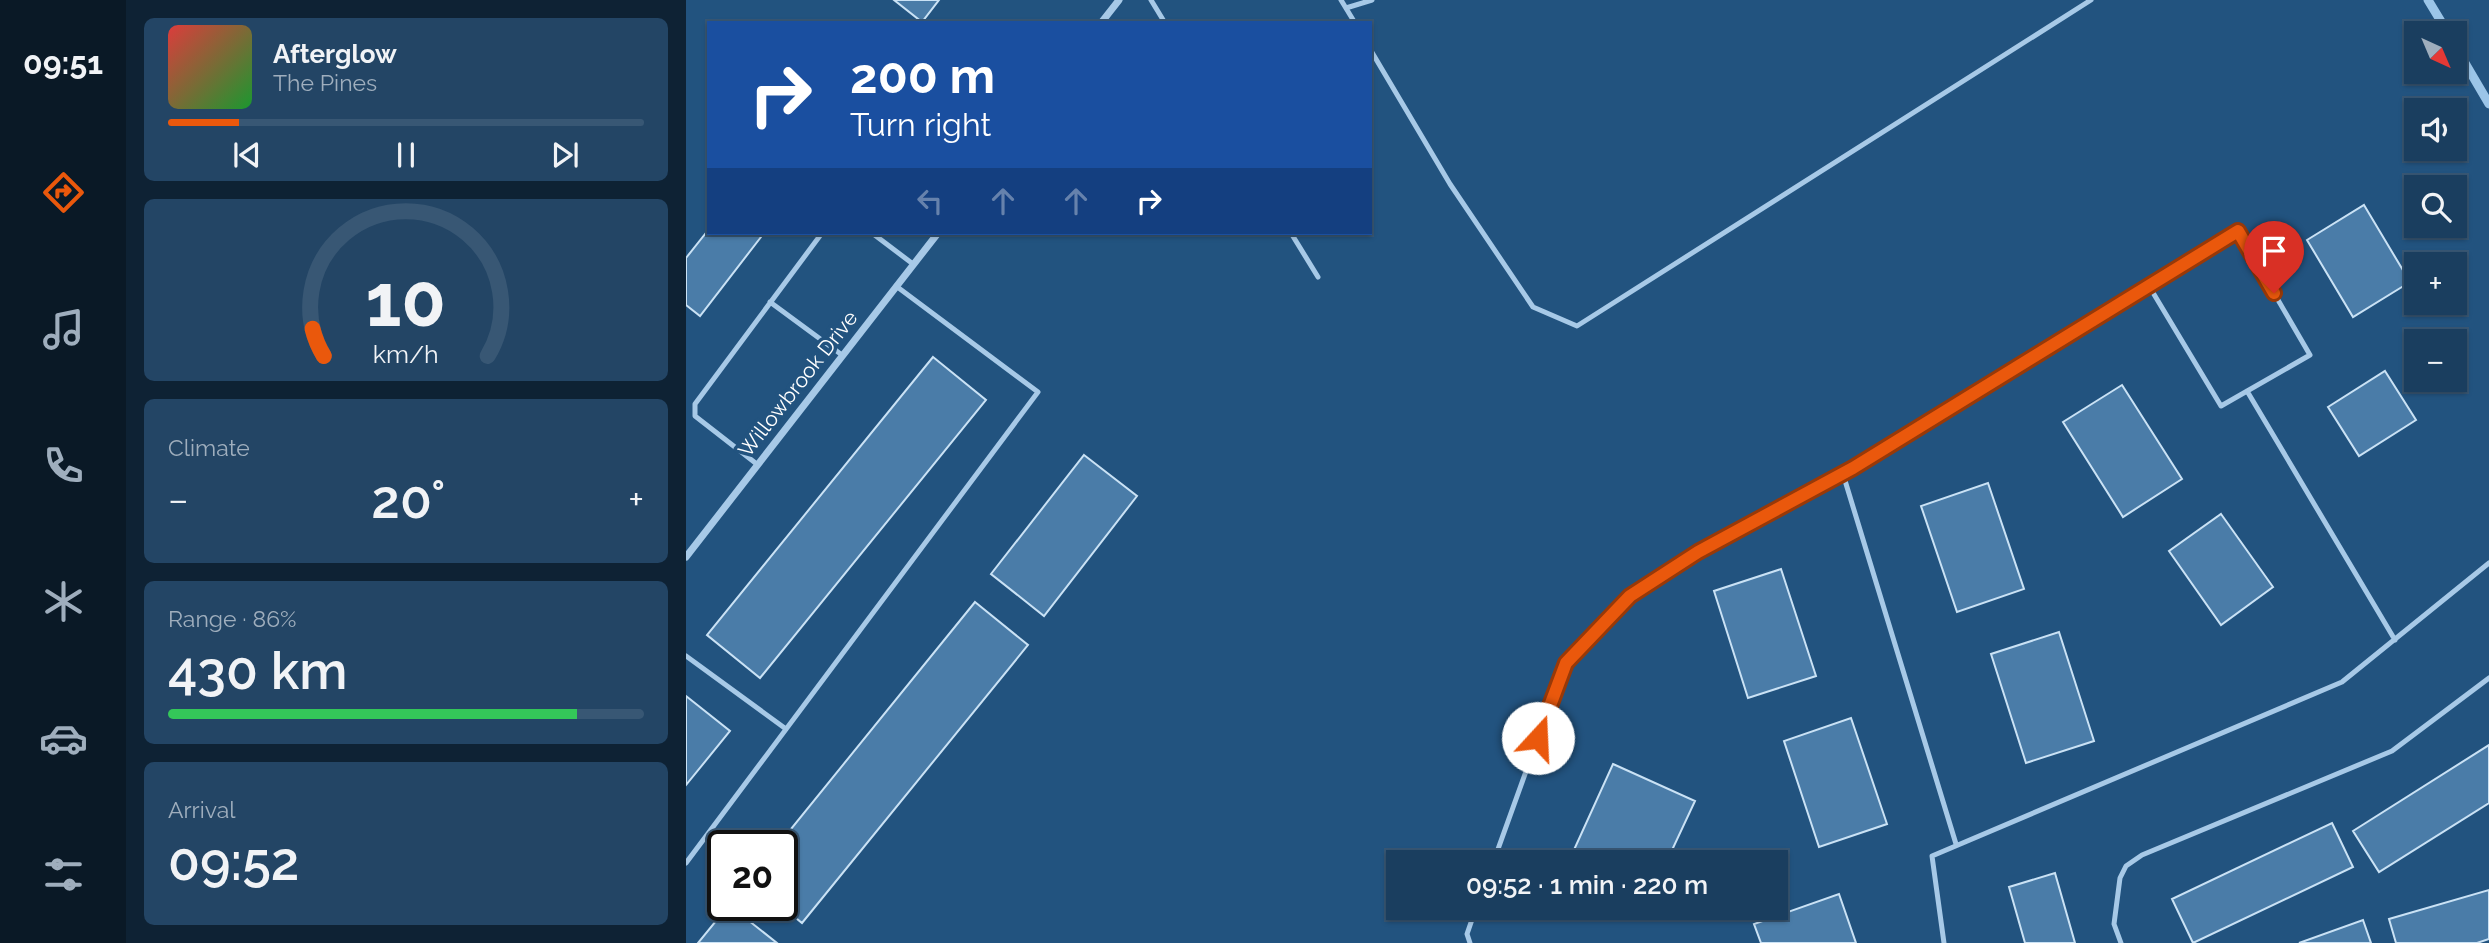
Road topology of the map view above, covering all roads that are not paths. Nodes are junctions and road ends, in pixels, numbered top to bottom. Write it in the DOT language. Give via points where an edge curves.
graph roads {
  1 [pos="1119,0"];
  2 [pos="1151,0"];
  3 [pos="1341,0"];
  4 [pos="1372,0"];
  5 [pos="2091,0"];
  6 [pos="1346,8"];
  7 [pos="1103,21"];
  8 [pos="1164,21"];
  9 [pos="1353,21"];
  10 [pos="1372,52"];
  11 [pos="820,235"];
  12 [pos="875,235"];
  13 [pos="936,235"];
  14 [pos="1292,235"];
  15 [pos="913,264"];
  16 [pos="1318,277"];
  17 [pos="897,286"];
  18 [pos="2149,286"];
  19 [pos="770,302"];
  20 [pos="842,355"];
  21 [pos="2247,391"];
  22 [pos="758,465"];
  23 [pos="1843,474"];
  24 [pos="686,557"];
  25 [pos="2489,563"];
  26 [pos="2395,640"];
  27 [pos="686,656"];
  28 [pos="2489,678"];
  29 [pos="786,729"];
  30 [pos="1956,844"];
  31 [pos="1498,850"];
  32 [pos="686,863"];
  33 [pos="1472,920"];
  34 [pos="1470,943"];
  35 [pos="1944,943"];
  36 [pos="2121,943"];
  1 -- 7 [label="street"];
  2 -- 8 [label="lane"];
  3 -- 6 [label="lane"];
  4 -- 6 [label="lane"];
  5 -- 10 [label="lane" via="1577,326 1533,307 1450,184"];
  6 -- 9 [label="lane"];
  11 -- 19 [label="lane"];
  12 -- 15 [label="lane"];
  13 -- 15 [label="street, Willowbrook Drive"];
  14 -- 16 [label="lane"];
  15 -- 17 [label="street, Willowbrook Drive"];
  17 -- 20 [label="street, Willowbrook Drive"];
  17 -- 29 [label="lane" via="1038,392"];
  18 -- 21 [label="lane" via="2221,406"];
  18 -- 21 [label="lane" via="2238,231 2310,355"];
  18 -- 23 [label="lane"];
  19 -- 20 [label="lane"];
  19 -- 22 [label="lane" via="695,404 695,416"];
  20 -- 22 [label="street, Willowbrook Drive"];
  21 -- 26 [label="lane"];
  22 -- 24 [label="street, Willowbrook Drive"];
  23 -- 30 [label="lane"];
  23 -- 31 [label="lane" via="1698,552 1630,596 1566,663"];
  25 -- 26 [label="lane"];
  26 -- 30 [label="lane" via="2342,682"];
  27 -- 29 [label="lane"];
  28 -- 36 [label="lane" via="2392,751 2142,855 2126,866 2114,924"];
  29 -- 32 [label="lane"];
  30 -- 35 [label="lane" via="1932,856"];
  33 -- 34 [label="lane" via="1467,933"];
}
